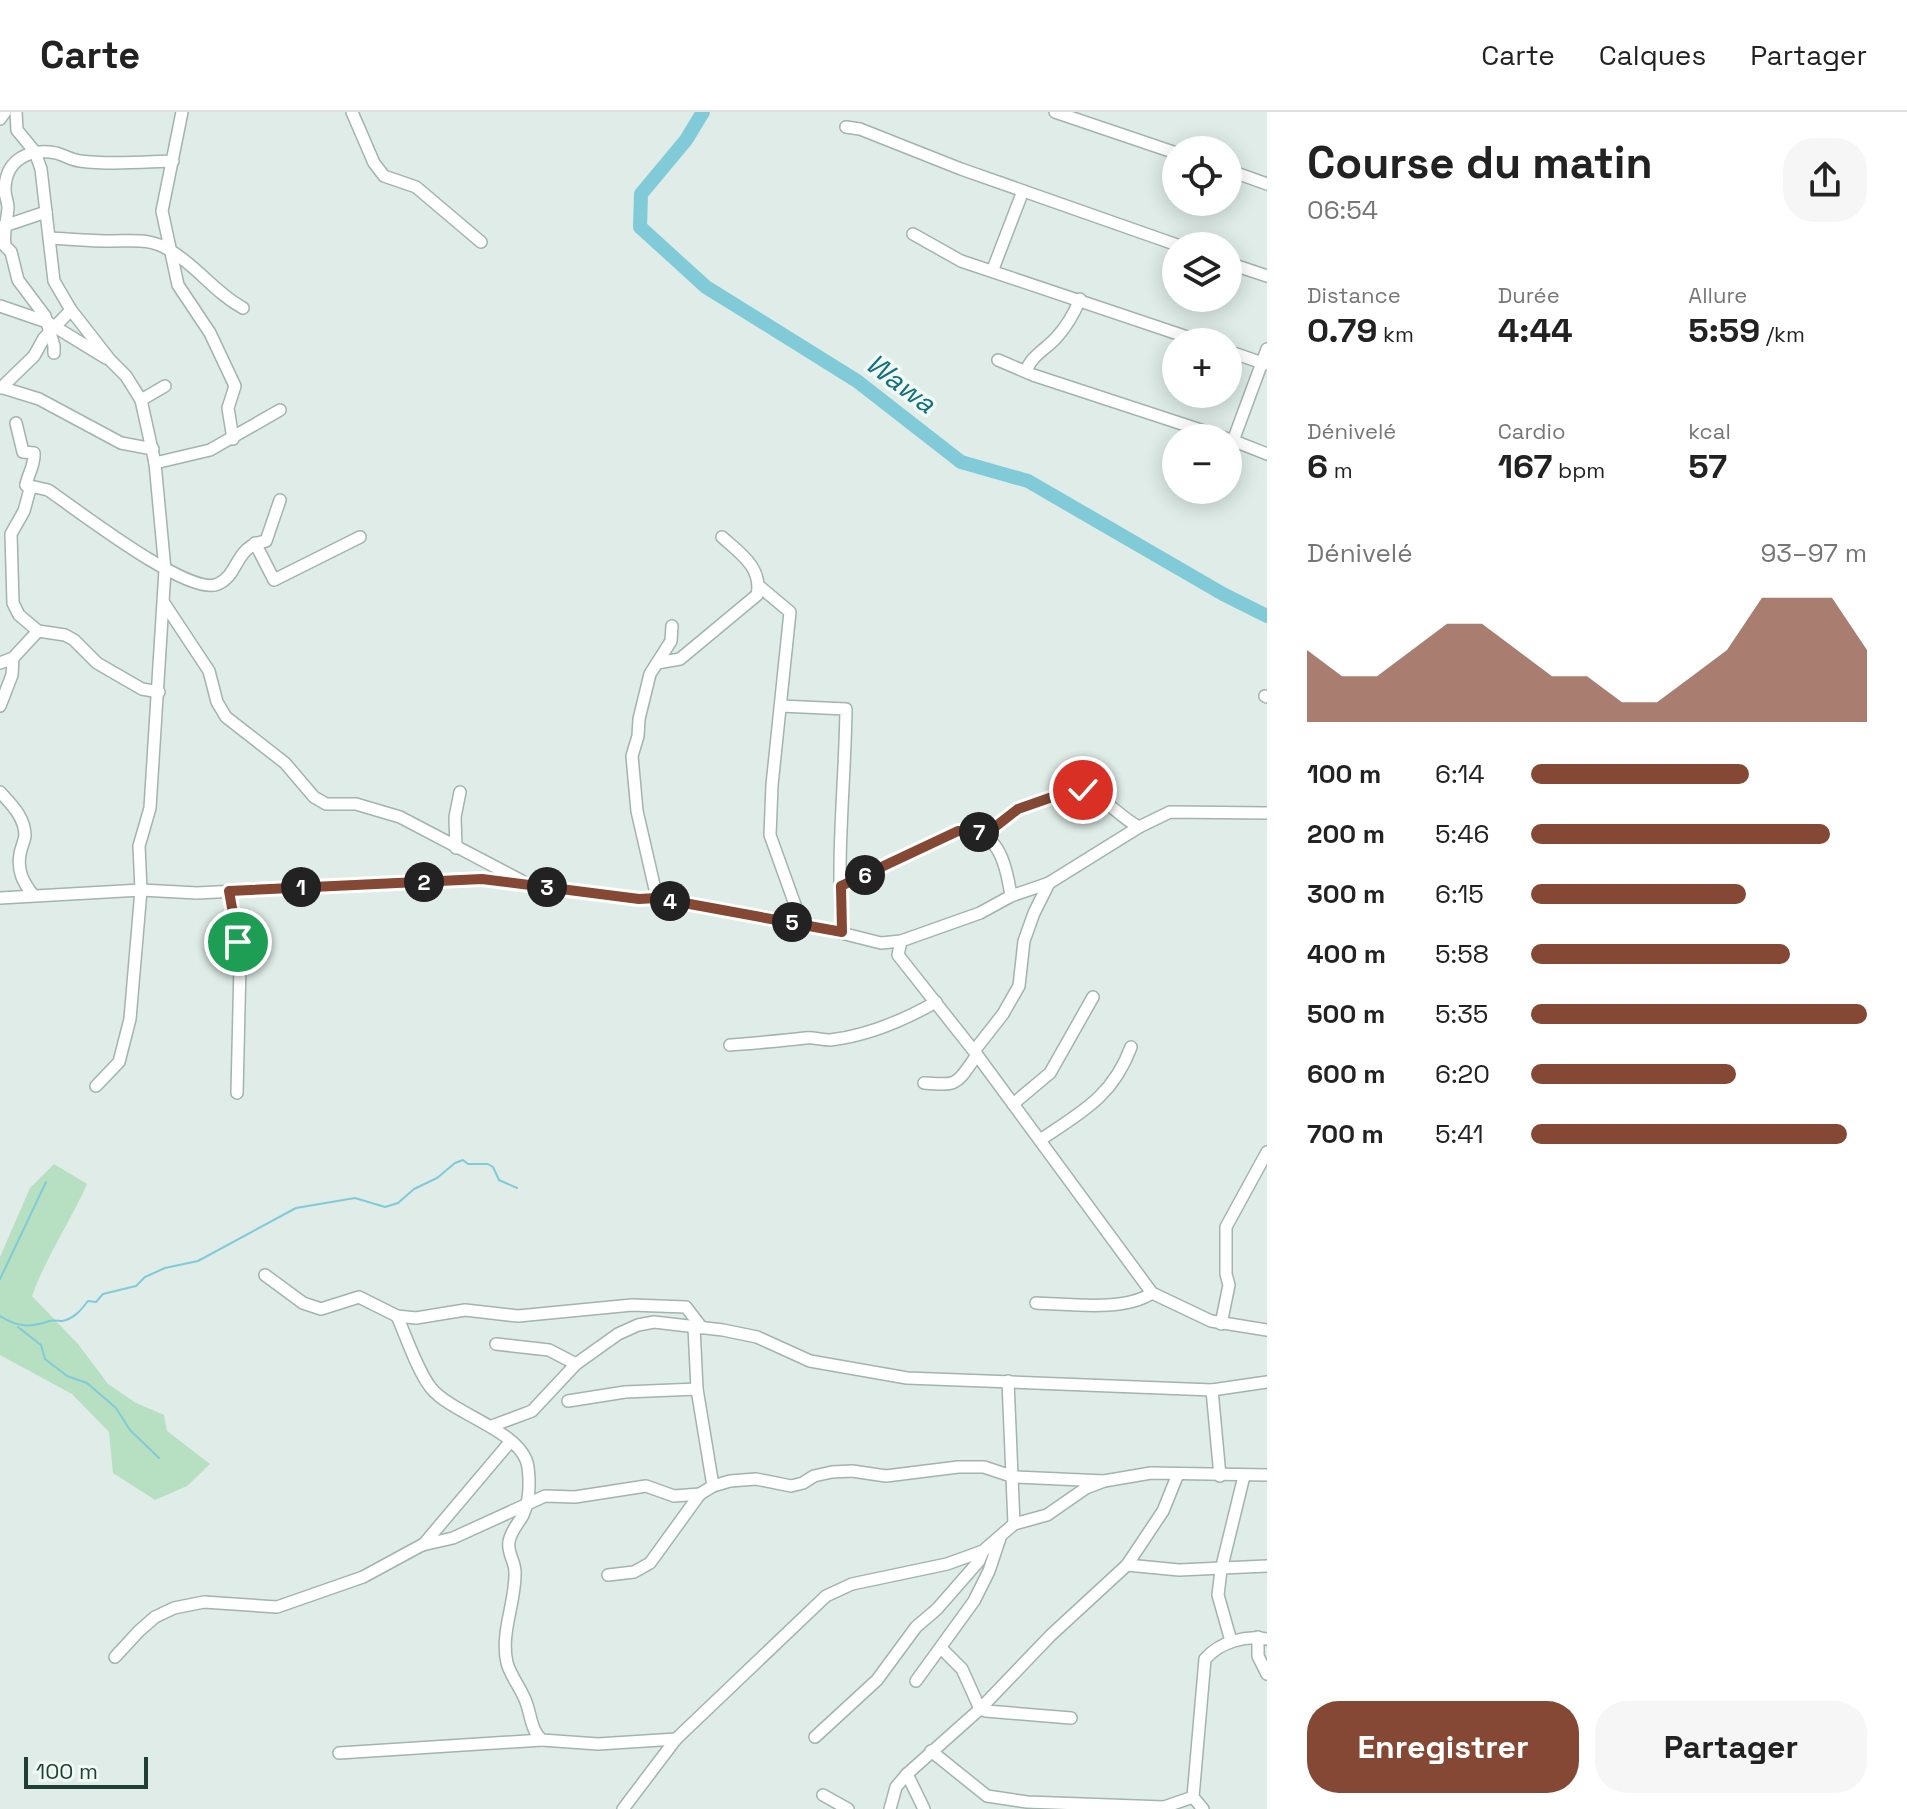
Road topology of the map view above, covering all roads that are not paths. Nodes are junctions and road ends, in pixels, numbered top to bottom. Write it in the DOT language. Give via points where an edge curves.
graph roads {
  1 [pos="5,112"];
  2 [pos="16,112"];
  3 [pos="182,112"];
  4 [pos="352,112"];
  5 [pos="1055,112"];
  6 [pos="0,119"];
  7 [pos="846,127"];
  8 [pos="1162,148"];
  9 [pos="35,152"];
  10 [pos="173,161"];
  11 [pos="1242,175"];
  12 [pos="1267,184"];
  13 [pos="1023,191"];
  14 [pos="46,212"];
  15 [pos="2,226"];
  16 [pos="913,234"];
  17 [pos="50,238"];
  18 [pos="1162,240"];
  19 [pos="481,242"];
  20 [pos="2,243"];
  21 [pos="169,249"];
  22 [pos="1242,268"];
  23 [pos="993,269"];
  24 [pos="1267,276"];
  25 [pos="1080,299"];
  26 [pos="0,306"];
  27 [pos="243,308"];
  28 [pos="71,310"];
  29 [pos="50,327"];
  30 [pos="1162,328"];
  31 [pos="1267,349"];
  32 [pos="54,353"];
  33 [pos="1242,356"];
  34 [pos="110,360"];
  35 [pos="998,360"];
  36 [pos="1264,364"];
  37 [pos="1026,371"];
  38 [pos="165,386"];
  39 [pos="1,388"];
  40 [pos="141,400"];
  41 [pos="280,410"];
  42 [pos="16,423"];
  43 [pos="1183,424"];
  44 [pos="1236,424"];
  45 [pos="233,439"];
  46 [pos="1242,444"];
  47 [pos="153,449"];
  48 [pos="1267,454"];
  49 [pos="155,463"];
  50 [pos="26,485"];
  51 [pos="280,500"];
  52 [pos="360,537"];
  53 [pos="722,537"];
  54 [pos="255,543"];
  55 [pos="165,570"];
  56 [pos="759,586"];
  57 [pos="164,602"];
  58 [pos="13,603"];
  59 [pos="0,605"];
  60 [pos="672,626"];
  61 [pos="38,631"];
  62 [pos="13,658"];
  63 [pos="0,663"];
  64 [pos="657,663"];
  65 [pos="159,692"];
  66 [pos="0,706"];
  67 [pos="781,706"];
  68 [pos="0,792"];
  69 [pos="460,792"];
  70 [pos="1267,813"];
  71 [pos="1139,827"];
  72 [pos="986,834"];
  73 [pos="456,848"];
  74 [pos="1049,883"];
  75 [pos="527,884"];
  76 [pos="841,886"];
  77 [pos="141,890"];
  78 [pos="229,891"];
  79 [pos="33,895"];
  80 [pos="1011,896"];
  81 [pos="0,898"];
  82 [pos="657,898"];
  83 [pos="805,924"];
  84 [pos="842,932"];
  85 [pos="901,941"];
  86 [pos="881,943"];
  87 [pos="898,955"];
  88 [pos="1093,997"];
  89 [pos="936,1002"];
  90 [pos="730,1045"];
  91 [pos="1131,1047"];
  92 [pos="976,1053"];
  93 [pos="924,1083"];
  94 [pos="96,1086"];
  95 [pos="237,1093"];
  96 [pos="1013,1104"];
  97 [pos="1040,1140"];
  98 [pos="1267,1152"];
  99 [pos="265,1275"];
  100 [pos="1152,1293"];
  101 [pos="1036,1303"];
  102 [pos="397,1316"];
  103 [pos="1221,1324"];
  104 [pos="698,1327"];
  105 [pos="1267,1330"];
  106 [pos="496,1344"];
  107 [pos="576,1364"];
  108 [pos="1008,1381"];
  109 [pos="1267,1382"];
  110 [pos="697,1389"];
  111 [pos="1212,1390"];
  112 [pos="568,1401"];
  113 [pos="492,1426"];
  114 [pos="510,1442"];
  115 [pos="1178,1474"];
  116 [pos="1267,1475"];
  117 [pos="1220,1476"];
  118 [pos="1244,1476"];
  119 [pos="1014,1477"];
  120 [pos="1104,1481"];
  121 [pos="713,1486"];
  122 [pos="700,1494"];
  123 [pos="527,1503"];
  124 [pos="1014,1524"];
  125 [pos="1000,1538"];
  126 [pos="422,1545"];
  127 [pos="983,1551"];
  128 [pos="1127,1565"];
  129 [pos="1267,1566"];
  130 [pos="1221,1570"];
  131 [pos="608,1575"];
  132 [pos="1263,1638"];
  133 [pos="1231,1641"];
  134 [pos="941,1648"];
  135 [pos="115,1657"];
  136 [pos="1267,1674"];
  137 [pos="916,1681"];
  138 [pos="980,1709"];
  139 [pos="1071,1718"];
  140 [pos="815,1737"];
  141 [pos="676,1739"];
  142 [pos="542,1740"];
  143 [pos="931,1751"];
  144 [pos="339,1753"];
  145 [pos="907,1774"];
  146 [pos="823,1795"];
  147 [pos="1193,1797"];
  148 [pos="623,1809"];
  149 [pos="848,1809"];
  150 [pos="890,1809"];
  151 [pos="924,1809"];
  152 [pos="1203,1809"];
  1 -- 6 [label="street"];
  2 -- 9 [label="street" via="19,136"];
  3 -- 10 [label="street"];
  4 -- 19 [label="street" via="384,176 416,187"];
  5 -- 8 [label="street"];
  7 -- 13 [label="street"];
  9 -- 10 [label="street" via="106,163"];
  9 -- 14 [label="street"];
  9 -- 15 [label="street" via="14,162 8,175"];
  10 -- 21 [label="street" via="162,211"];
  11 -- 12 [label="street"];
  13 -- 18 [label="street"];
  13 -- 23 [label="street"];
  14 -- 15 [label="street"];
  14 -- 17 [label="street"];
  15 -- 20 [label="street"];
  16 -- 23 [label="street" via="961,261"];
  17 -- 21 [label="street" via="137,239"];
  17 -- 28 [label="street" via="54,281"];
  20 -- 29 [label="street" via="11,252 18,280"];
  21 -- 27 [label="street" via="224,298"];
  21 -- 45 [label="street" via="178,285 210,333 235,386 228,408"];
  22 -- 24 [label="street"];
  23 -- 25 [label="street"];
  25 -- 30 [label="street"];
  25 -- 37 [label="street" via="1072,319"];
  26 -- 29 [label="street"];
  28 -- 29 [label="street"];
  28 -- 34 [label="street"];
  29 -- 32 [label="street"];
  29 -- 34 [label="street"];
  29 -- 39 [label="street" via="34,356"];
  31 -- 36 [label="street"];
  33 -- 36 [label="street"];
  34 -- 40 [label="street"];
  35 -- 37 [label="street"];
  36 -- 44 [label="street"];
  37 -- 43 [label="street"];
  38 -- 40 [label="street"];
  39 -- 47 [label="street" via="39,399 121,443"];
  40 -- 47 [label="street"];
  41 -- 45 [label="street"];
  42 -- 50 [label="street" via="23,452 34,453"];
  45 -- 49 [label="street"];
  46 -- 48 [label="street"];
  47 -- 49 [label="street"];
  49 -- 55 [label="street"];
  50 -- 55 [label="street" via="48,490"];
  50 -- 58 [label="street" via="30,489 24,511 11,534"];
  51 -- 54 [label="street" via="266,541"];
  52 -- 54 [label="street" via="274,580"];
  53 -- 56 [label="street" via="749,562"];
  54 -- 55 [label="street" via="217,585 205,586"];
  55 -- 57 [label="street"];
  56 -- 64 [label="street" via="757,595 695,648 680,659"];
  56 -- 67 [label="street" via="790,612"];
  57 -- 65 [label="street"];
  57 -- 73 [label="street" via="209,671 226,717 285,763 314,797 326,804 356,804 400,817"];
  58 -- 59 [label="street"];
  58 -- 61 [label="street"];
  60 -- 64 [label="street" via="671,641"];
  61 -- 62 [label="street"];
  61 -- 65 [label="street" via="65,635 97,663 142,689"];
  62 -- 63 [label="street"];
  62 -- 66 [label="street"];
  64 -- 82 [label="street" via="632,756 637,811"];
  65 -- 77 [label="street" via="150,808 139,846"];
  67 -- 76 [label="street" via="846,709 838,849"];
  67 -- 83 [label="street" via="770,835"];
  68 -- 79 [label="street" via="23,823 19,869"];
  69 -- 73 [label="street"];
  70 -- 71 [label="street" via="1170,812"];
  71 -- 72 [label="street" via="1099,797 1075,789 1018,809"];
  71 -- 74 [label="street"];
  72 -- 76 [label="street" via="958,831"];
  72 -- 80 [label="street" via="1008,875"];
  73 -- 75 [label="street"];
  74 -- 80 [label="street"];
  74 -- 92 [label="street" via="1024,941 1019,986"];
  75 -- 78 [label="street" via="482,879"];
  75 -- 82 [label="street"];
  76 -- 84 [label="street"];
  77 -- 78 [label="street"];
  77 -- 79 [label="street"];
  77 -- 94 [label="street" via="130,1019 119,1062"];
  78 -- 95 [label="street" via="240,965"];
  79 -- 81 [label="street"];
  80 -- 85 [label="street"];
  82 -- 83 [label="street"];
  83 -- 84 [label="street"];
  84 -- 86 [label="street"];
  85 -- 86 [label="street"];
  85 -- 87 [label="street"];
  86 -- 87 [label="street"];
  87 -- 89 [label="street"];
  88 -- 96 [label="street" via="1050,1073"];
  89 -- 90 [label="street" via="907,1019 828,1040"];
  89 -- 92 [label="street"];
  91 -- 97 [label="street" via="1113,1085"];
  92 -- 93 [label="street" via="951,1085"];
  92 -- 96 [label="street"];
  96 -- 97 [label="street"];
  97 -- 100 [label="street"];
  98 -- 103 [label="street" via="1226,1227 1229,1285"];
  99 -- 102 [label="street" via="303,1303 321,1309 359,1297"];
  100 -- 101 [label="street" via="1121,1304"];
  100 -- 103 [label="street"];
  102 -- 104 [label="street" via="465,1310 518,1316 661,1305 686,1307"];
  102 -- 113 [label="street" via="430,1387 455,1409"];
  103 -- 105 [label="street"];
  104 -- 107 [label="street" via="638,1325"];
  104 -- 108 [label="street" via="757,1337 810,1361 907,1378"];
  104 -- 110 [label="street"];
  106 -- 107 [label="street" via="549,1350"];
  107 -- 113 [label="street" via="532,1411"];
  108 -- 111 [label="street"];
  108 -- 119 [label="street"];
  109 -- 111 [label="street"];
  110 -- 112 [label="street"];
  110 -- 121 [label="street"];
  111 -- 117 [label="street"];
  113 -- 114 [label="street"];
  114 -- 123 [label="street" via="528,1463"];
  114 -- 126 [label="street"];
  115 -- 117 [label="street"];
  115 -- 120 [label="street"];
  115 -- 128 [label="street" via="1163,1511"];
  116 -- 118 [label="street"];
  117 -- 118 [label="street"];
  118 -- 130 [label="street"];
  119 -- 120 [label="street"];
  119 -- 121 [label="street" via="984,1467 958,1467 886,1476 832,1472 791,1486 756,1479"];
  119 -- 124 [label="street"];
  120 -- 124 [label="street" via="1047,1515"];
  121 -- 122 [label="street"];
  122 -- 123 [label="street" via="674,1496 646,1486 545,1496"];
  122 -- 131 [label="street" via="650,1563 634,1572"];
  123 -- 126 [label="street" via="453,1538"];
  123 -- 142 [label="street" via="509,1539 516,1569 506,1630 507,1661"];
  124 -- 125 [label="street"];
  125 -- 127 [label="street"];
  125 -- 134 [label="street" via="974,1601"];
  126 -- 135 [label="street" via="363,1577 277,1607 204,1602 174,1608 147,1624"];
  127 -- 140 [label="street" via="877,1680"];
  127 -- 141 [label="street" via="852,1584 826,1596"];
  128 -- 130 [label="street"];
  128 -- 138 [label="street"];
  129 -- 130 [label="street"];
  130 -- 133 [label="street" via="1218,1595"];
  132 -- 133 [label="street"];
  132 -- 136 [label="street" via="1258,1656"];
  133 -- 147 [label="street" via="1205,1659"];
  134 -- 137 [label="street"];
  134 -- 138 [label="street" via="962,1669"];
  138 -- 139 [label="street"];
  138 -- 143 [label="street"];
  141 -- 142 [label="street" via="598,1744"];
  141 -- 148 [label="street"];
  142 -- 144 [label="street"];
  143 -- 145 [label="street"];
  143 -- 147 [label="street" via="987,1796 1164,1807"];
  145 -- 150 [label="street" via="896,1787"];
  145 -- 151 [label="street"];
  146 -- 149 [label="street"];
  147 -- 152 [label="street"];
}
